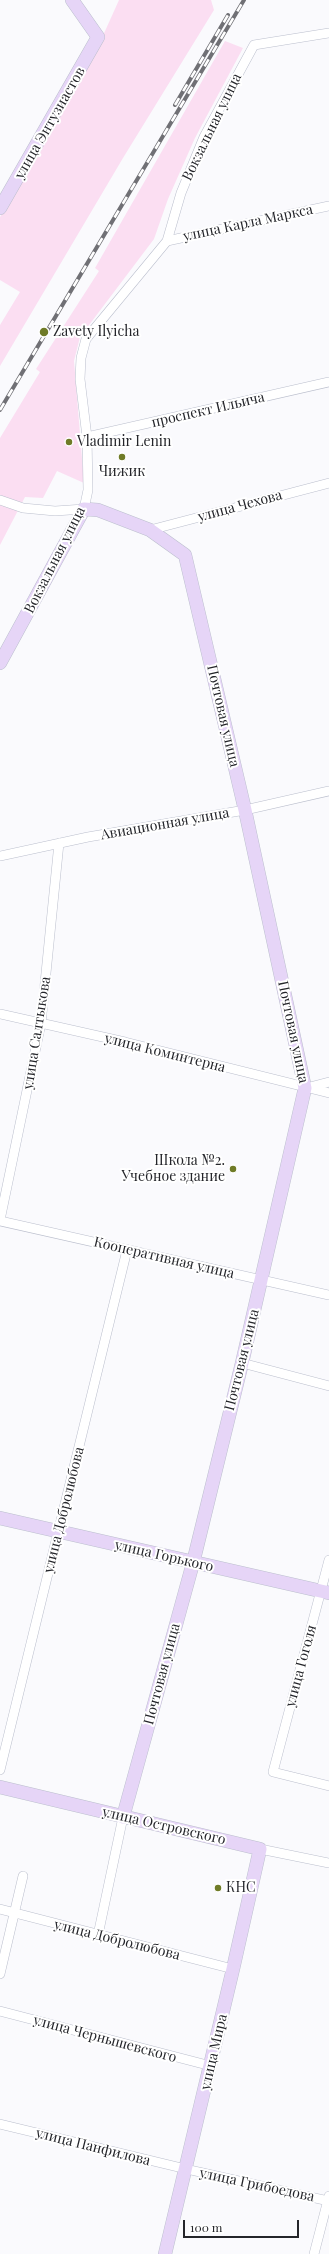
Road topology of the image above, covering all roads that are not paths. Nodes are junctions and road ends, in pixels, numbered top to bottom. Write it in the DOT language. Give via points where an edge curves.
graph roads {
  1 [pos="72,0"];
  2 [pos="329,32"];
  3 [pos="329,206"];
  4 [pos="0,208"];
  5 [pos="167,241"];
  6 [pos="329,382"];
  7 [pos="88,437"];
  8 [pos="329,483"];
  9 [pos="0,500"];
  10 [pos="84,509"];
  11 [pos="150,530"];
  12 [pos="0,663"];
  13 [pos="329,791"];
  14 [pos="245,810"];
  15 [pos="59,843"];
  16 [pos="0,856"];
  17 [pos="0,1014"];
  18 [pos="41,1023"];
  19 [pos="329,1082"];
  20 [pos="305,1088"];
  21 [pos="329,1094"];
  22 [pos="0,1221"];
  23 [pos="127,1250"];
  24 [pos="261,1280"];
  25 [pos="329,1295"];
  26 [pos="242,1362"];
  27 [pos="329,1386"];
  28 [pos="0,1518"];
  29 [pos="59,1531"];
  30 [pos="329,1560"];
  31 [pos="192,1563"];
  32 [pos="325,1592"];
  33 [pos="0,1770"];
  34 [pos="329,1786"];
  35 [pos="0,1787"];
  36 [pos="123,1817"];
  37 [pos="260,1849"];
  38 [pos="329,1863"];
  39 [pos="23,1876"];
  40 [pos="0,1909"];
  41 [pos="14,1913"];
  42 [pos="98,1935"];
  43 [pos="234,1969"];
  44 [pos="0,1974"];
  45 [pos="0,2011"];
  46 [pos="211,2066"];
  47 [pos="0,2124"];
  48 [pos="186,2169"];
  49 [pos="329,2199"];
  50 [pos="165,2254"];
  51 [pos="314,2254"];
  1 -- 4 [label="street, улица Энтузиастов" via="98,37"];
  2 -- 5 [label="street, Вокзальная улица" via="254,45 204,137 181,193"];
  3 -- 5 [label="street, улица Карла Маркса"];
  5 -- 7 [label="street, Вокзальная улица" via="86,339 81,358 80,379"];
  6 -- 7 [label="street, проспект Ильича"];
  7 -- 10 [label="street, Вокзальная улица" via="88,490"];
  8 -- 11 [label="street, улица Чехова"];
  9 -- 10 [label="street, Почтовая улица" via="23,508 55,511"];
  10 -- 11 [label="street, Почтовая улица" via="98,510"];
  10 -- 12 [label="street, Вокзальная улица"];
  11 -- 14 [label="street, Почтовая улица" via="185,555"];
  13 -- 14 [label="street, Авиационная улица"];
  14 -- 15 [label="street, Авиационная улица"];
  14 -- 20 [label="street, Почтовая улица"];
  15 -- 16 [label="street, Авиационная улица"];
  15 -- 18 [label="street, улица Салтыкова"];
  17 -- 18 [label="street, улица Коминтерна"];
  18 -- 20 [label="street, улица Коминтерна"];
  18 -- 22 [label="street, улица Салтыкова"];
  19 -- 20 [label="street"];
  20 -- 21 [label="street, улица Коминтерна"];
  20 -- 24 [label="street, Почтовая улица"];
  22 -- 23 [label="street, Кооперативная улица"];
  23 -- 24 [label="street, Кооперативная улица"];
  23 -- 29 [label="street, улица Добролюбова"];
  24 -- 25 [label="street, Кооперативная улица"];
  24 -- 26 [label="street, Почтовая улица"];
  26 -- 27 [label="street"];
  26 -- 31 [label="street, Почтовая улица"];
  28 -- 29 [label="street, улица Горького"];
  29 -- 31 [label="street, улица Горького"];
  29 -- 33 [label="street, улица Добролюбова"];
  30 -- 32 [label="street, улица Гоголя"];
  31 -- 32 [label="street, улица Горького"];
  31 -- 36 [label="street, Почтовая улица"];
  32 -- 34 [label="street, улица Гоголя" via="273,1772"];
  35 -- 36 [label="street, улица Островского"];
  36 -- 37 [label="street, улица Островского"];
  36 -- 42 [label="street"];
  37 -- 38 [label="street, улица Островского"];
  37 -- 43 [label="street, улица Мира"];
  39 -- 41 [label="street"];
  40 -- 41 [label="street, улица Добролюбова"];
  41 -- 42 [label="street, улица Добролюбова"];
  41 -- 44 [label="street"];
  42 -- 43 [label="street, улица Добролюбова"];
  43 -- 46 [label="street, улица Мира"];
  45 -- 46 [label="street, улица Чернышевского"];
  46 -- 48 [label="street, улица Мира"];
  47 -- 48 [label="street, улица Панфилова"];
  48 -- 49 [label="street, улица Грибоедова"];
  48 -- 50 [label="street, улица Мира"];
  49 -- 51 [label="street"];
}
